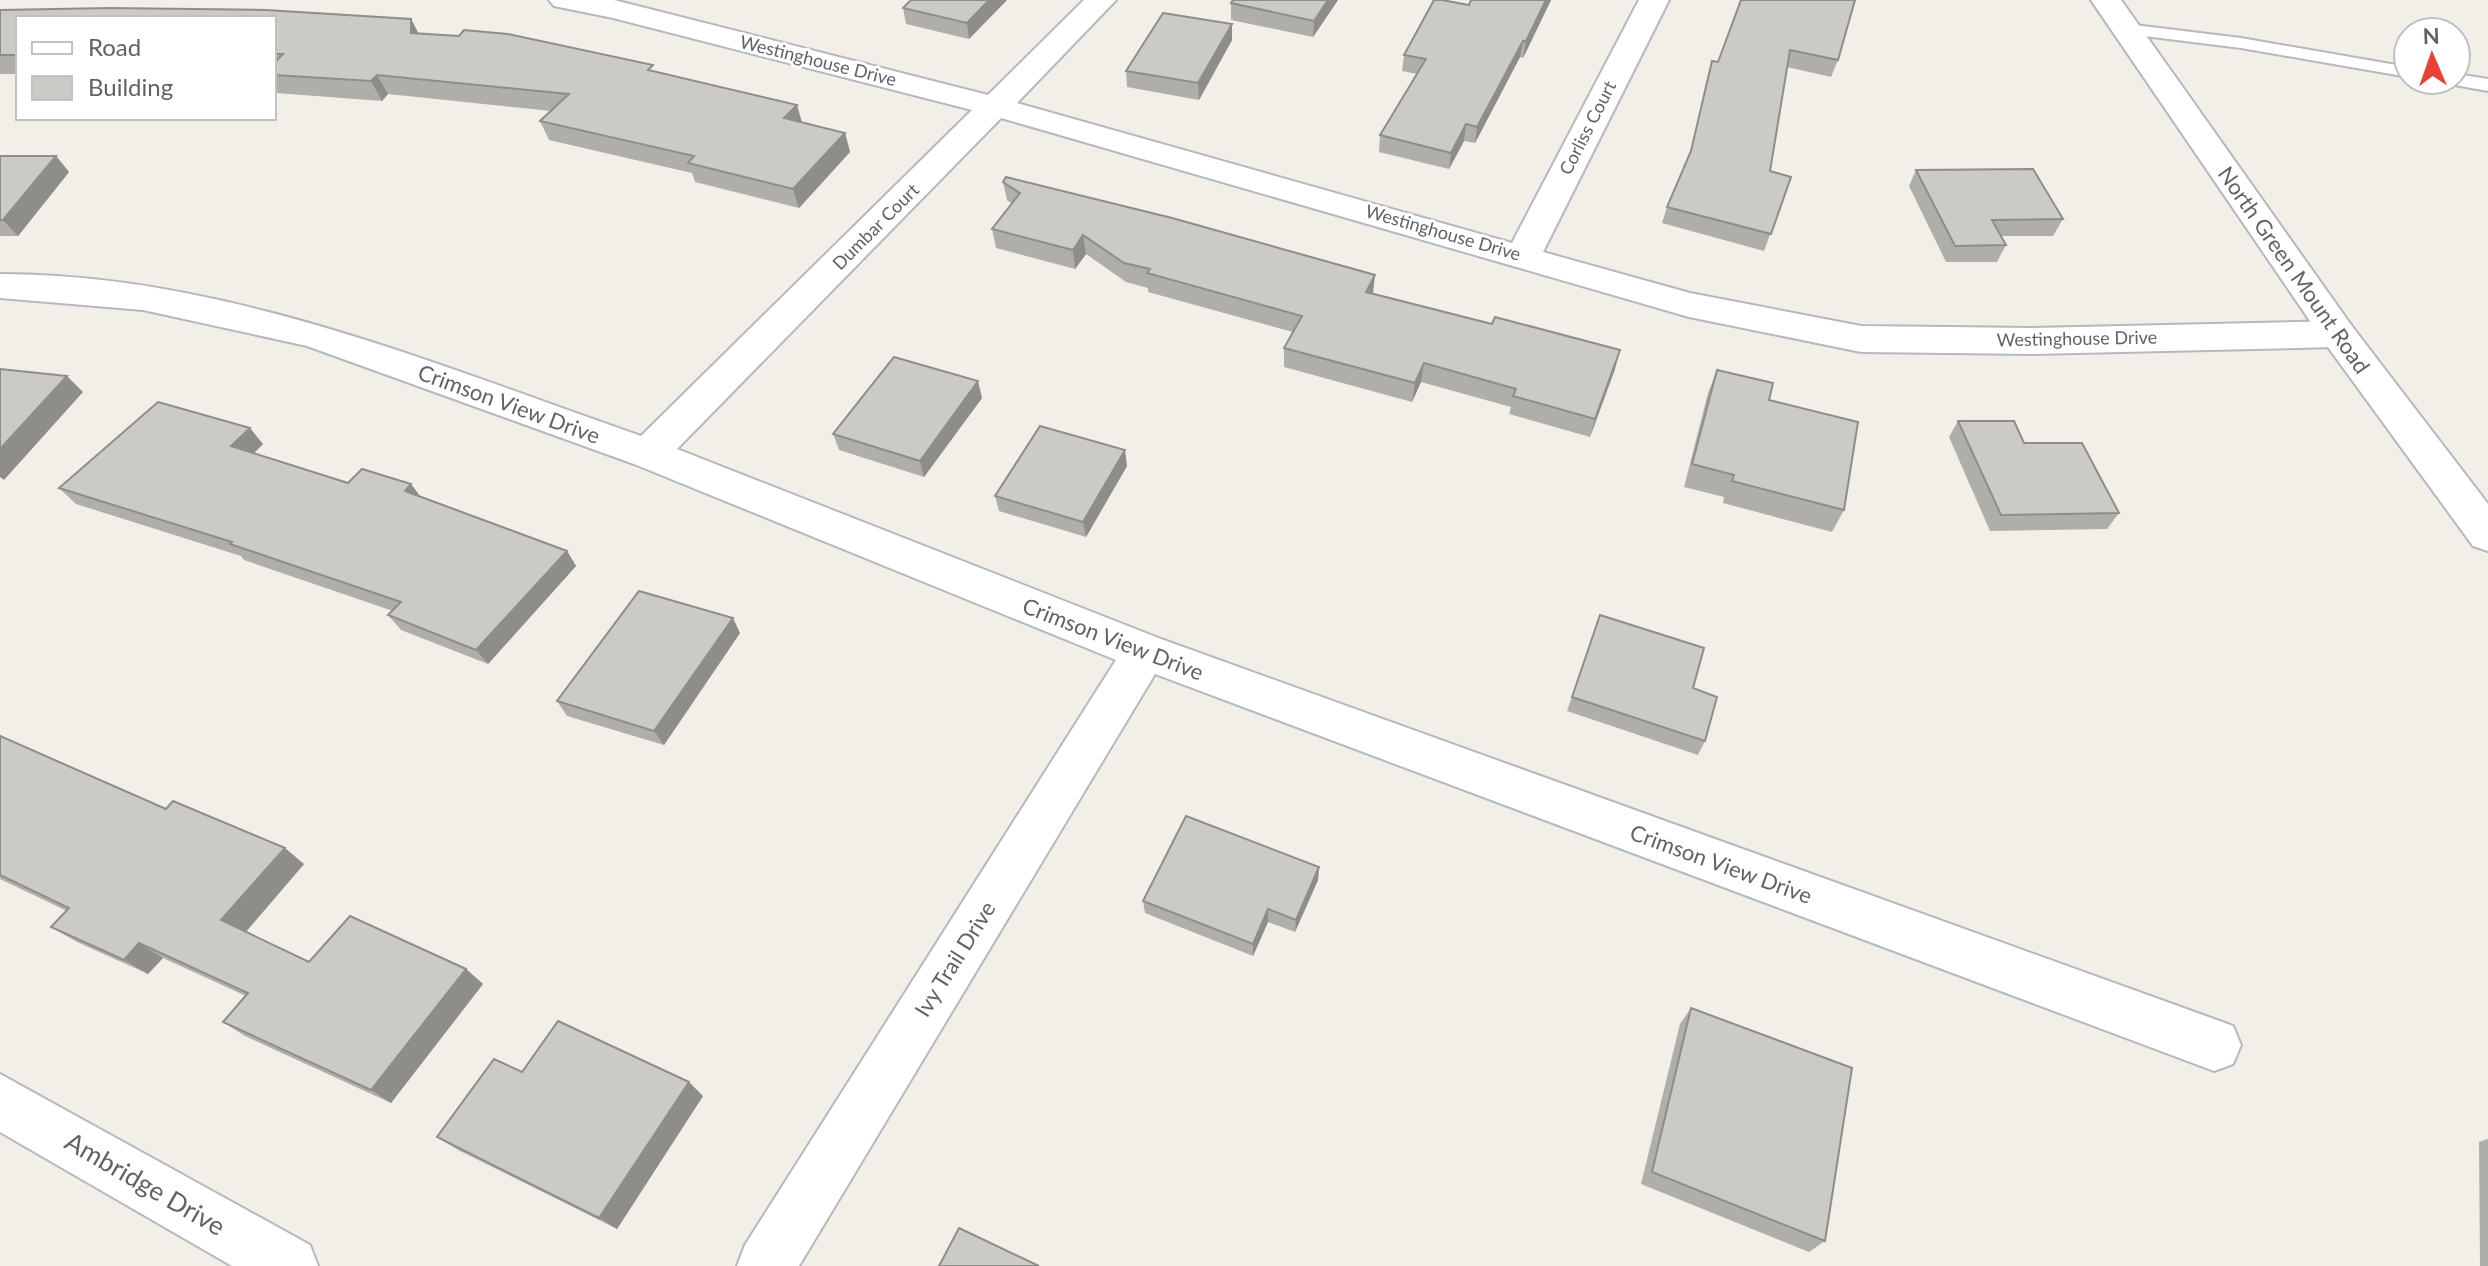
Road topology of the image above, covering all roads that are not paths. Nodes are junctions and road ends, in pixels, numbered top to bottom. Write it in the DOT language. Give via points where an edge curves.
graph roads {
  1 [pos="565,0"];
  2 [pos="1101,0"];
  3 [pos="1654,0"];
  4 [pos="2106,0"];
  5 [pos="2126,29"];
  6 [pos="2392,69"];
  7 [pos="996,107"];
  8 [pos="1523,256"];
  9 [pos="0,286"];
  10 [pos="2338,334"];
  11 [pos="648,454"];
  12 [pos="2488,535"];
  13 [pos="1145,652"];
  14 [pos="2214,1045"];
  15 [pos="0,1101"];
  16 [pos="289,1266"];
  17 [pos="766,1266"];
  1 -- 7 [label="street, Westinghouse Drive"];
  2 -- 7 [label="street, Dumbar Court"];
  3 -- 8 [label="street, Corliss Court"];
  4 -- 5 [label="street, North Green Mount Road"];
  5 -- 6 [label="lane"];
  5 -- 10 [label="street, North Green Mount Road"];
  7 -- 8 [label="street, Westinghouse Drive"];
  7 -- 11 [label="street, Dumbar Court"];
  8 -- 10 [label="street, Westinghouse Drive" via="1689,305 1861,339"];
  9 -- 11 [label="street, Crimson View Drive" via="143,298 314,335"];
  10 -- 12 [label="street, North Green Mount Road"];
  11 -- 13 [label="street, Crimson View Drive"];
  13 -- 14 [label="street, Crimson View Drive"];
  13 -- 17 [label="street, Ivy Trail Drive"];
  15 -- 16 [label="street, Ambridge Drive"];
}
